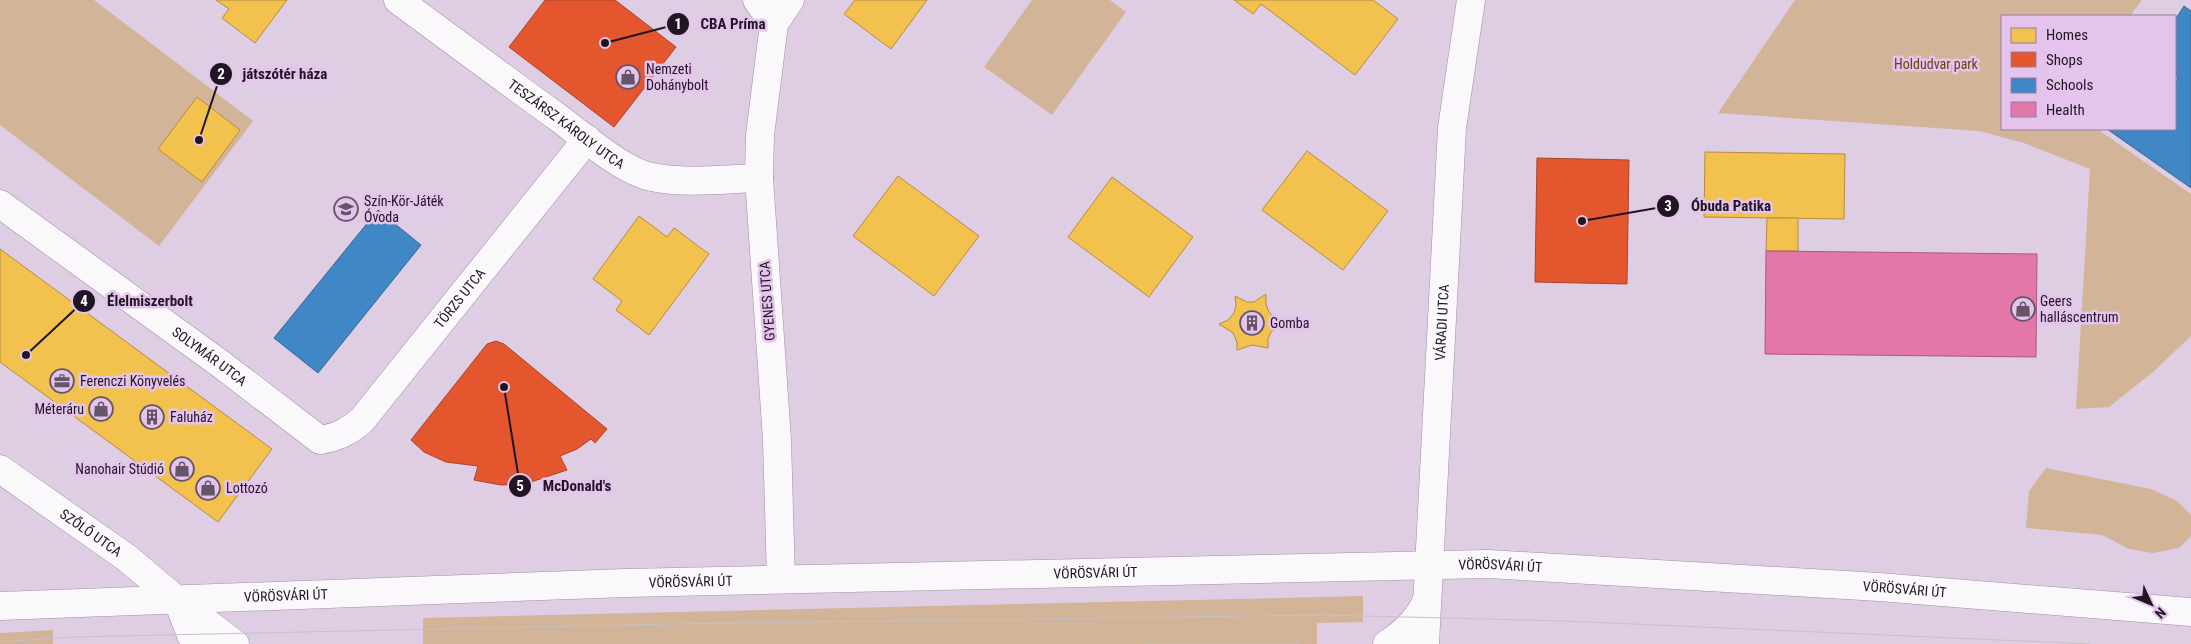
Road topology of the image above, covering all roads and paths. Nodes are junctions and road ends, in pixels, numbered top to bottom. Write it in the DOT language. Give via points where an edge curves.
graph roads {
  1 [pos="398,0"];
  2 [pos="757,0"];
  3 [pos="790,0"];
  4 [pos="1471,0"];
  5 [pos="774,24"];
  6 [pos="586,139"];
  7 [pos="758,178"];
  8 [pos="0,204"];
  9 [pos="320,440"];
  10 [pos="0,469"];
  11 [pos="1429,564"];
  12 [pos="781,579"];
  13 [pos="178,600"];
  14 [pos="1427,600"];
  15 [pos="0,606"];
  16 [pos="2191,612"];
  17 [pos="200,644"];
  18 [pos="236,644"];
  19 [pos="1387,644"];
  20 [pos="1425,644"];
  1 -- 6 [label="street, TESZÁRSZ KÁROLY UTCA"];
  2 -- 5 [label="street"];
  3 -- 5 [label="street, GYENES UTCA"];
  4 -- 11 [label="street, VÁRADI UTCA" via="1452,128"];
  5 -- 7 [label="street, GYENES UTCA"];
  6 -- 7 [label="street, TESZÁRSZ KÁROLY UTCA" via="621,163 652,177"];
  6 -- 9 [label="street, TÖRZS UTCA" via="362,420 347,433"];
  7 -- 12 [label="street, GYENES UTCA" via="778,440"];
  8 -- 9 [label="street, SOLYMÁR UTCA"];
  10 -- 13 [label="street, SZŐLŐ UTCA" via="127,558"];
  11 -- 12 [label="street, VÖRÖSVÁRI ÚT"];
  11 -- 14 [label="street, VÁRADI UTCA"];
  11 -- 16 [label="street, VÖRÖSVÁRI ÚT" via="1527,566 1879,587"];
  12 -- 13 [label="street, VÖRÖSVÁRI ÚT"];
  13 -- 15 [label="street, VÖRÖSVÁRI ÚT"];
  13 -- 17 [label="street" via="191,635"];
  13 -- 18 [label="street, SZŐLŐ UTCA"];
  14 -- 19 [label="street" via="1417,619"];
  14 -- 20 [label="street, VÁRADI UTCA"];
}
